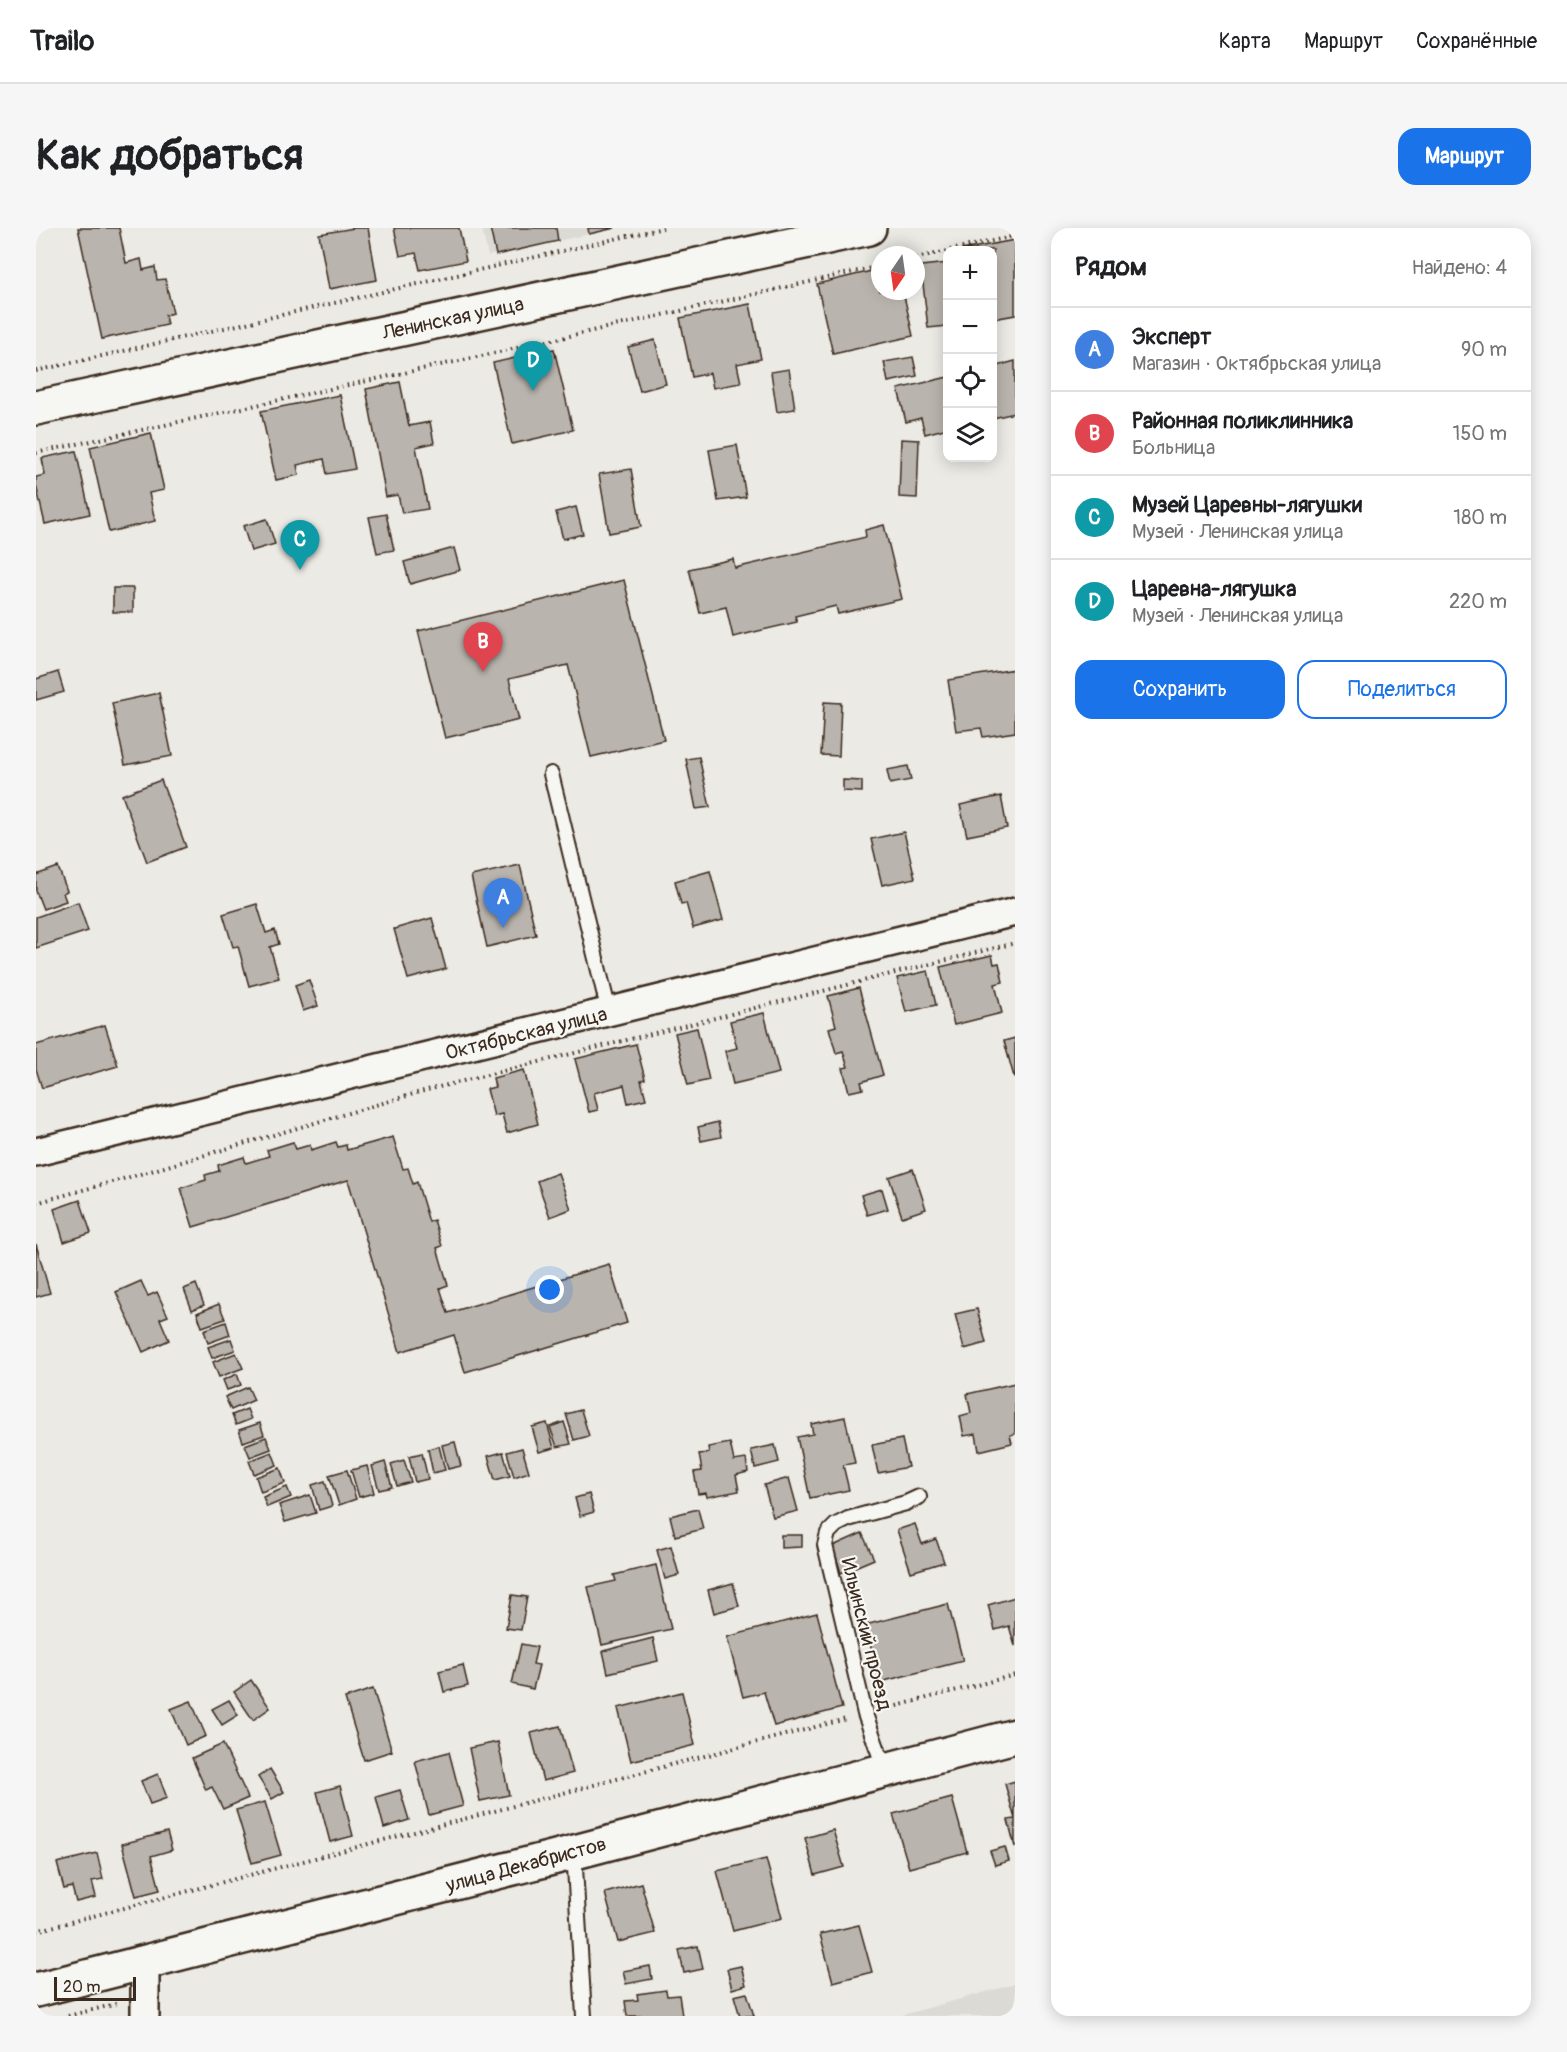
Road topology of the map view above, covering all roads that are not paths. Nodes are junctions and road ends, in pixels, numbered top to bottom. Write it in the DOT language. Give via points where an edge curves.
graph roads {
  1 [pos="869,228"];
  2 [pos="36,408"];
  3 [pos="551,774"];
  4 [pos="1015,912"];
  5 [pos="609,1012"];
  6 [pos="36,1152"];
  7 [pos="919,1497"];
  8 [pos="1015,1736"];
  9 [pos="885,1770"];
  10 [pos="574,1851"];
  11 [pos="145,1962"];
  12 [pos="36,1990"];
  13 [pos="146,2016"];
  14 [pos="584,2016"];
  1 -- 2 [label="street, Ленинская улица"];
  3 -- 5 [label="lane"];
  4 -- 5 [label="street, Октябрьская улица"];
  5 -- 6 [label="street, Октябрьская улица"];
  7 -- 9 [label="lane, Ильинский проезд" via="836,1525 828,1533 825,1545 865,1714"];
  8 -- 9 [label="street, улица Декабристов"];
  9 -- 10 [label="street, улица Декабристов"];
  10 -- 11 [label="street, улица Декабристов"];
  10 -- 14 [label="lane"];
  11 -- 12 [label="street, улица Декабристов"];
  11 -- 13 [label="street"];
}
